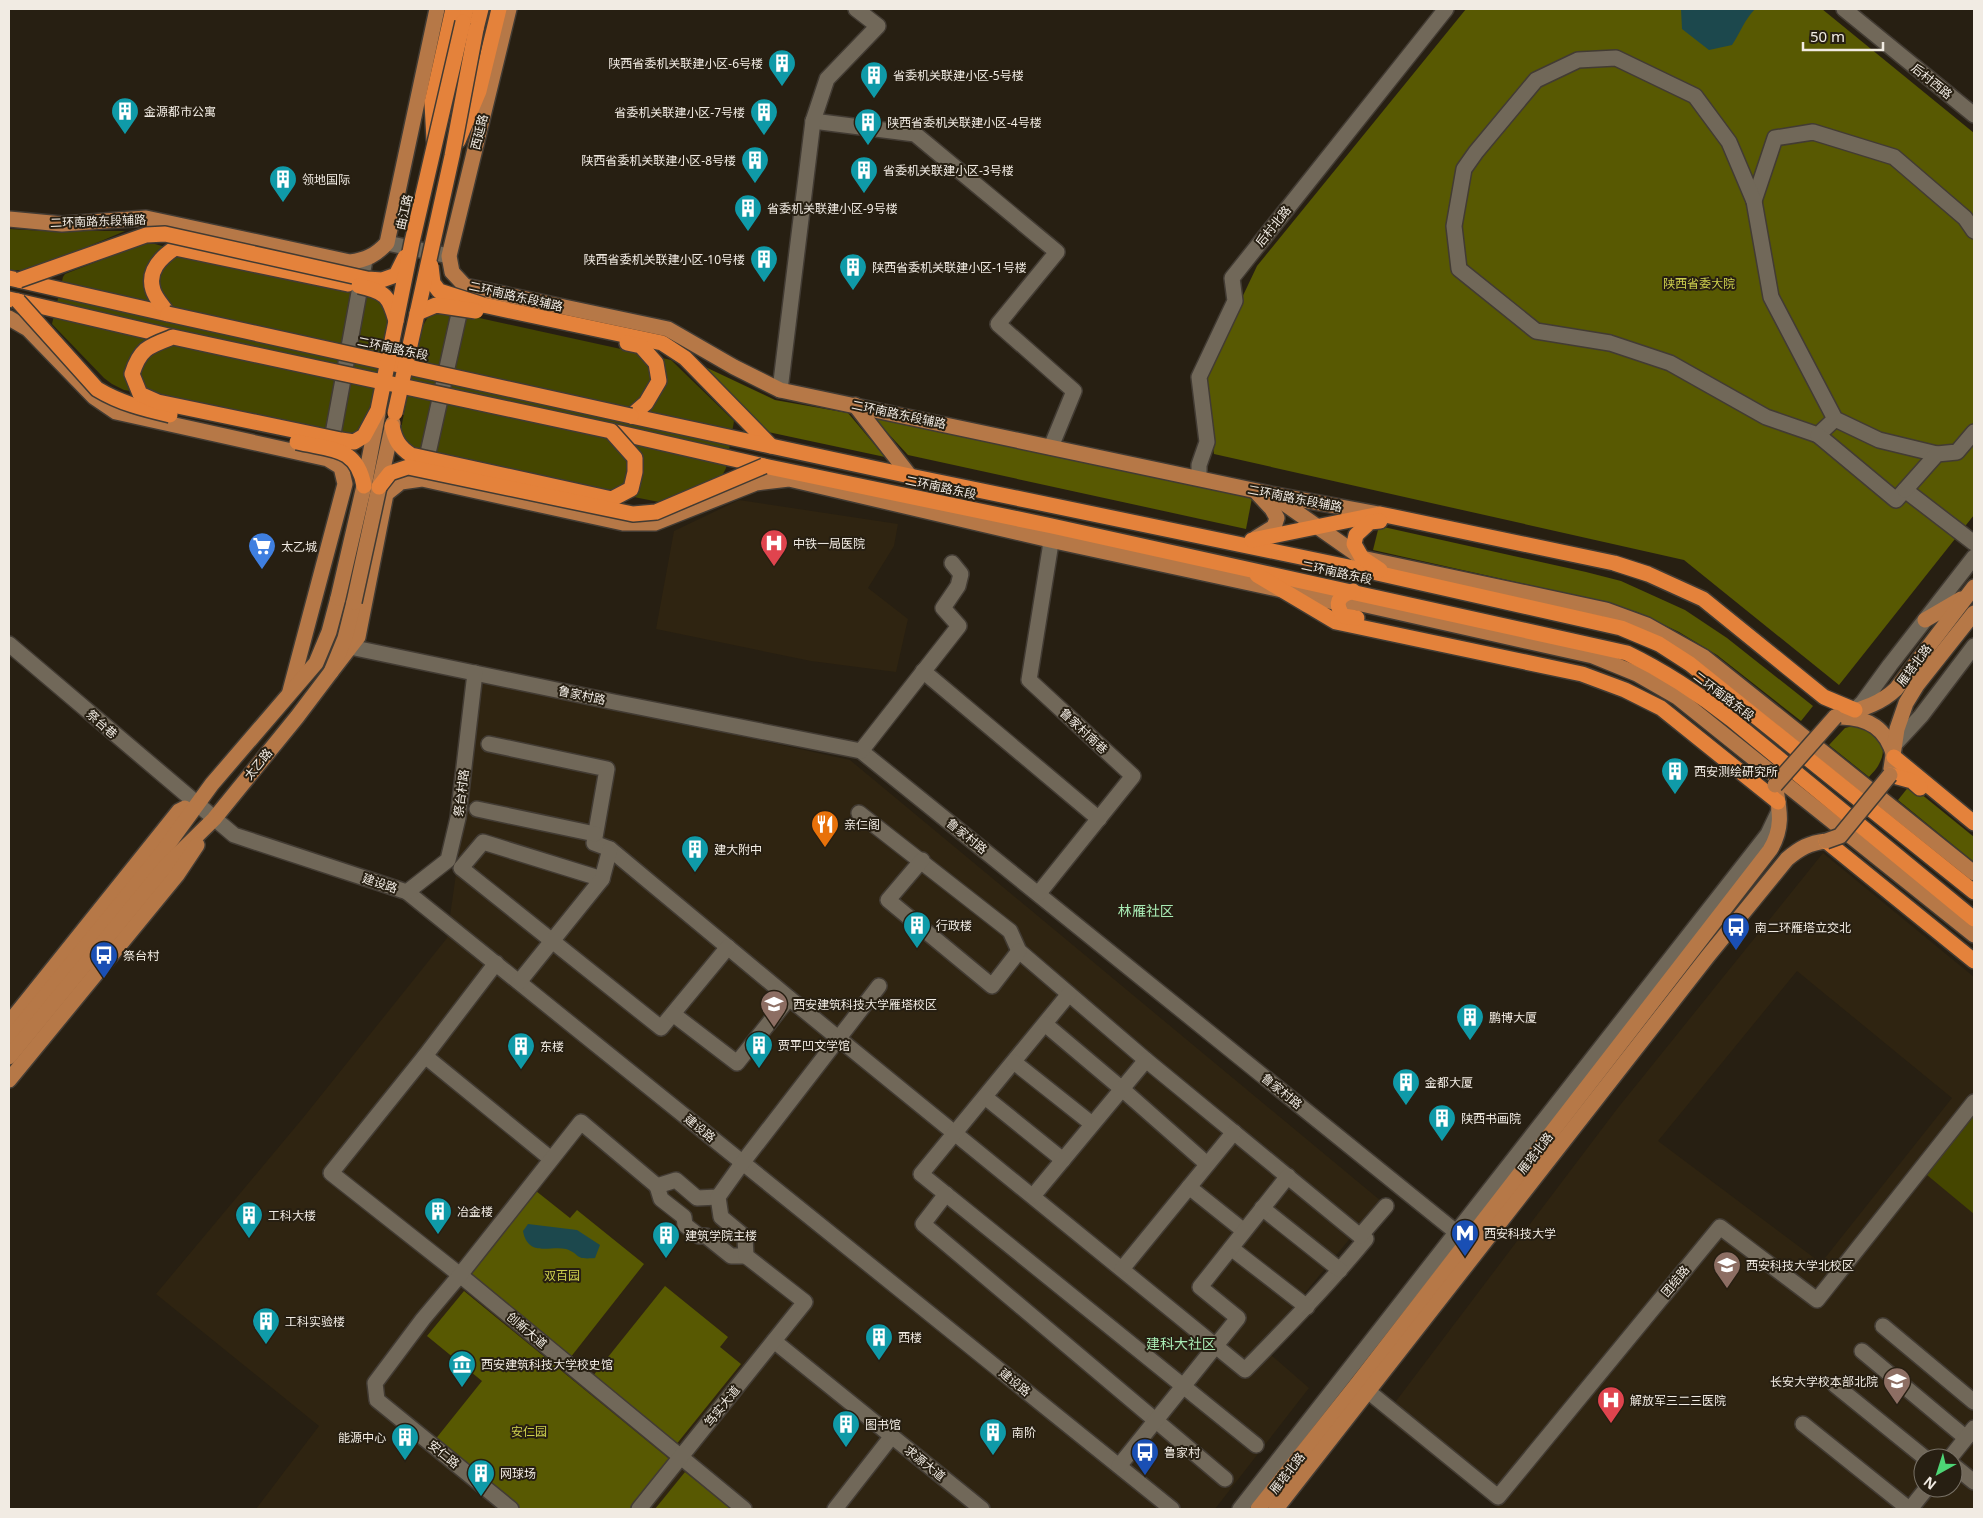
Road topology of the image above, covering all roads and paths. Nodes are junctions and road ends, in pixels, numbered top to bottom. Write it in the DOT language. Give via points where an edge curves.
graph roads {
  1 [pos="437,9"];
  2 [pos="453,9"];
  3 [pos="481,9"];
  4 [pos="499,9"];
  5 [pos="509,9"];
  6 [pos="856,9"];
  7 [pos="1446,9"];
  8 [pos="1844,9"];
  9 [pos="468,20"];
  10 [pos="1974,115"];
  11 [pos="814,121"];
  12 [pos="435,150"];
  13 [pos="452,156"];
  14 [pos="1754,201"];
  15 [pos="9,218"];
  16 [pos="1974,231"];
  17 [pos="412,242"];
  18 [pos="387,243"];
  19 [pos="430,253"];
  20 [pos="449,256"];
  21 [pos="365,260"];
  22 [pos="14,279"];
  23 [pos="465,286"];
  24 [pos="13,300"];
  25 [pos="417,313"];
  26 [pos="168,314"];
  27 [pos="9,318"];
  28 [pos="397,323"];
  29 [pos="173,337"];
  30 [pos="780,390"];
  31 [pos="854,405"];
  32 [pos="378,410"];
  33 [pos="631,416"];
  34 [pos="1835,419"];
  35 [pos="394,420"];
  36 [pos="611,431"];
  37 [pos="1974,432"];
  38 [pos="1818,435"];
  39 [pos="771,446"];
  40 [pos="1051,447"];
  41 [pos="1937,454"];
  42 [pos="328,459"];
  43 [pos="764,466"];
  44 [pos="815,476"];
  45 [pos="910,476"];
  46 [pos="1198,478"];
  47 [pos="422,479"];
  48 [pos="789,479"];
  49 [pos="344,484"];
  50 [pos="376,489"];
  51 [pos="1252,490"];
  52 [pos="1905,490"];
  53 [pos="1271,494"];
  54 [pos="1380,514"];
  55 [pos="1316,527"];
  56 [pos="1197,535"];
  57 [pos="1253,539"];
  58 [pos="1050,540"];
  59 [pos="1974,543"];
  60 [pos="1974,557"];
  61 [pos="1362,558"];
  62 [pos="952,563"];
  63 [pos="1245,568"];
  64 [pos="1376,568"];
  65 [pos="1392,577"];
  66 [pos="1282,590"];
  67 [pos="1971,590"];
  68 [pos="1353,591"];
  69 [pos="1338,604"];
  70 [pos="1974,613"];
  71 [pos="1925,620"];
  72 [pos="9,644"];
  73 [pos="1974,646"];
  74 [pos="350,647"];
  75 [pos="331,672"];
  76 [pos="923,672"];
  77 [pos="475,673"];
  78 [pos="290,691"];
  79 [pos="1855,710"];
  80 [pos="1834,717"];
  81 [pos="489,744"];
  82 [pos="1895,750"];
  83 [pos="861,751"];
  84 [pos="1890,775"];
  85 [pos="1775,785"];
  86 [pos="196,804"];
  87 [pos="1778,806"];
  88 [pos="478,809"];
  89 [pos="859,813"];
  90 [pos="214,819"];
  91 [pos="1099,819"];
  92 [pos="1974,823"];
  93 [pos="1974,832"];
  94 [pos="595,834"];
  95 [pos="1826,841"];
  96 [pos="610,849"];
  97 [pos="922,860"];
  98 [pos="1974,873"];
  99 [pos="602,879"];
  100 [pos="407,892"];
  101 [pos="1974,892"];
  102 [pos="1039,893"];
  103 [pos="1974,919"];
  104 [pos="1974,935"];
  105 [pos="551,942"];
  106 [pos="728,947"];
  107 [pos="1019,952"];
  108 [pos="1974,961"];
  109 [pos="496,963"];
  110 [pos="519,982"];
  111 [pos="879,986"];
  112 [pos="1069,994"];
  113 [pos="789,998"];
  114 [pos="673,1014"];
  115 [pos="9,1023"];
  116 [pos="1045,1024"];
  117 [pos="838,1038"];
  118 [pos="9,1040"];
  119 [pos="424,1056"];
  120 [pos="9,1057"];
  121 [pos="1146,1060"];
  122 [pos="1014,1062"];
  123 [pos="9,1080"];
  124 [pos="1122,1089"];
  125 [pos="985,1097"];
  126 [pos="1974,1102"];
  127 [pos="1092,1124"];
  128 [pos="1234,1132"];
  129 [pos="955,1133"];
  130 [pos="551,1160"];
  131 [pos="1062,1160"];
  132 [pos="743,1162"];
  133 [pos="1207,1164"];
  134 [pos="1288,1176"];
  135 [pos="657,1186"];
  136 [pos="1189,1187"];
  137 [pos="946,1194"];
  138 [pos="1032,1196"];
  139 [pos="718,1197"];
  140 [pos="698,1198"];
  141 [pos="1386,1206"];
  142 [pos="1262,1208"];
  143 [pos="684,1217"];
  144 [pos="721,1217"];
  145 [pos="1244,1231"];
  146 [pos="706,1236"];
  147 [pos="1360,1236"];
  148 [pos="1467,1242"];
  149 [pos="1231,1248"];
  150 [pos="746,1256"];
  151 [pos="1122,1269"];
  152 [pos="1340,1270"];
  153 [pos="460,1275"];
  154 [pos="1307,1308"];
  155 [pos="1883,1326"];
  156 [pos="774,1341"];
  157 [pos="1215,1345"];
  158 [pos="1862,1351"];
  159 [pos="1183,1386"];
  160 [pos="1835,1386"];
  161 [pos="1369,1392"];
  162 [pos="1974,1402"];
  163 [pos="1156,1420"];
  164 [pos="1804,1424"];
  165 [pos="1970,1433"];
  166 [pos="892,1436"];
  167 [pos="1256,1445"];
  168 [pos="1913,1448"];
  169 [pos="1958,1448"];
  170 [pos="681,1457"];
  171 [pos="1119,1466"];
  172 [pos="1963,1473"];
  173 [pos="1226,1479"];
  174 [pos="1974,1482"];
  175 [pos="1918,1498"];
  176 [pos="511,1509"];
  177 [pos="639,1509"];
  178 [pos="744,1509"];
  179 [pos="834,1509"];
  180 [pos="982,1509"];
  181 [pos="1172,1509"];
  182 [pos="1240,1509"];
  183 [pos="1258,1509"];
  184 [pos="1276,1509"];
  185 [pos="1909,1509"];
  1 -- 18 [label="main road"];
  2 -- 12 [label="highway, bridge" via="432,103"];
  3 -- 9 [label="highway"];
  4 -- 13 [label="highway, bridge" via="479,91"];
  5 -- 20 [label="main road, 西延路"];
  6 -- 11 [label="street" via="878,26 827,79"];
  7 -- 46 [label="street, 后村北路" via="1232,278 1236,301 1199,378 1207,442"];
  8 -- 10 [label="street, 后村西路"];
  9 -- 12 [label="highway, 曲江路, bridge"];
  9 -- 13 [label="highway, bridge"];
  11 -- 30 [label="street"];
  11 -- 40 [label="street" via="915,134 1057,252 998,324 1074,391"];
  12 -- 17 [label="highway, 曲江路, bridge"];
  13 -- 19 [label="highway, bridge"];
  14 -- 16 [label="street" via="1775,138 1813,132 1894,157 1965,218"];
  14 -- 34 [label="street" via="1771,297"];
  14 -- 38 [label="street" via="1729,142 1695,96 1616,58 1578,60 1536,80 1464,169 1454,226 1459,269 1536,331 1610,344 1670,363 1766,417"];
  15 -- 21 [label="main road, 二环南路东段辅路" via="62,224 146,218 350,262"];
  17 -- 22 [label="highway, bridge" via="396,275 382,280 165,234 146,235"];
  17 -- 28 [label="highway, 曲江路, bridge"];
  18 -- 20 [label="street"];
  18 -- 21 [label="main road"];
  19 -- 25 [label="highway, bridge"];
  19 -- 39 [label="highway, bridge" via="433,283 439,291 451,296 662,342 685,358"];
  20 -- 23 [label="main road, 二环南路东段辅路" via="452,272"];
  21 -- 42 [label="street"];
  22 -- 26 [label="highway, 二环南路东段"];
  23 -- 30 [label="main road, 二环南路东段辅路" via="668,329"];
  23 -- 47 [label="street"];
  24 -- 29 [label="highway, 二环南路东段, bridge"];
  24 -- 50 [label="highway, bridge" via="97,389 112,398 134,407 345,453"];
  25 -- 33 [label="highway, bridge" via="436,305 641,346 656,363 659,381 646,403"];
  25 -- 35 [label="highway, bridge"];
  26 -- 28 [label="highway, bridge" via="153,290 153,271 161,258 175,248 377,290 387,296"];
  26 -- 33 [label="highway, 二环南路东段, bridge"];
  27 -- 42 [label="main road" via="28,329 94,397 116,412"];
  28 -- 32 [label="highway, 曲江路, bridge"];
  29 -- 32 [label="highway, 曲江路, bridge" via="147,347 136,359 132,374 140,394 158,402 354,442 364,436"];
  29 -- 36 [label="highway, 二环南路东段, bridge"];
  30 -- 31 [label="main road, 二环南路东段辅路"];
  31 -- 40 [label="main road, 二环南路东段辅路"];
  31 -- 45 [label="main road"];
  32 -- 50 [label="main road, 太乙路, bridge"];
  33 -- 39 [label="highway, 二环南路东段"];
  34 -- 38 [label="street"];
  34 -- 41 [label="street" via="1879,440"];
  35 -- 36 [label="highway, bridge" via="395,438 401,449 411,455 612,499 631,489 635,458"];
  35 -- 50 [label="main road, 太乙路, bridge"];
  36 -- 43 [label="highway, 二环南路东段, bridge"];
  37 -- 41 [label="street" via="1957,452"];
  38 -- 52 [label="street" via="1896,500"];
  39 -- 45 [label="highway, 二环南路东段"];
  40 -- 46 [label="main road, 二环南路东段辅路"];
  41 -- 52 [label="street"];
  42 -- 49 [label="main road" via="341,467"];
  43 -- 44 [label="highway, 二环南路东段"];
  43 -- 50 [label="highway, bridge" via="656,512 633,514 408,467 390,473"];
  44 -- 48 [label="main road"];
  44 -- 63 [label="highway, 二环南路东段"];
  45 -- 56 [label="highway, 二环南路东段"];
  46 -- 51 [label="main road, 二环南路东段辅路"];
  47 -- 48 [label="main road" via="623,523 655,523 756,483"];
  47 -- 50 [label="main road"];
  48 -- 58 [label="main road"];
  49 -- 50 [label="street"];
  49 -- 78 [label="main road"];
  50 -- 74 [label="main road" via="358,637"];
  50 -- 75 [label="main road, 太乙路, bridge" via="354,602 345,638"];
  50 -- 78 [label="main road, 太乙路, bridge" via="316,663"];
  51 -- 53 [label="main road, 二环南路东段辅路"];
  51 -- 57 [label="main road" via="1265,500 1277,518 1274,526"];
  52 -- 59 [label="street"];
  53 -- 54 [label="main road, 二环南路东段辅路"];
  53 -- 55 [label="main road"];
  54 -- 55 [label="highway"];
  54 -- 79 [label="highway" via="1614,563 1648,574 1702,599 1824,697"];
  55 -- 57 [label="highway"];
  55 -- 61 [label="main road"];
  56 -- 57 [label="highway" via="1220,533"];
  56 -- 65 [label="highway, 二环南路东段"];
  57 -- 64 [label="highway"];
  58 -- 66 [label="main road"];
  58 -- 91 [label="street, 鲁家村南巷" via="1030,680 1133,776"];
  60 -- 71 [label="street"];
  61 -- 64 [label="highway"];
  61 -- 80 [label="highway" via="1354,544 1356,535 1370,522 1379,521 1610,570 1640,580 1714,619"];
  61 -- 98 [label="main road" via="1583,604 1647,625 1710,662"];
  62 -- 76 [label="street" via="961,574 958,586 944,608 959,626"];
  63 -- 66 [label="highway"];
  63 -- 68 [label="highway, 二环南路东段"];
  64 -- 65 [label="highway"];
  65 -- 101 [label="highway, 二环南路东段" via="1621,628 1659,644 1690,664"];
  66 -- 68 [label="main road"];
  66 -- 69 [label="main road"];
  66 -- 87 [label="highway" via="1336,622 1582,674 1625,690 1661,708"];
  67 -- 71 [label="main road"];
  67 -- 79 [label="main road, 雁塔北路" via="1896,689 1875,705"];
  68 -- 69 [label="highway" via="1345,594"];
  68 -- 103 [label="highway, 二环南路东段" via="1627,653 1659,669 1691,688 1732,720"];
  69 -- 85 [label="highway" via="1344,616 1573,663 1611,675 1661,700 1757,777"];
  69 -- 104 [label="main road" via="1358,603 1551,645 1593,656 1638,674 1678,697"];
  70 -- 82 [label="main road, 雁塔北路" via="1906,703"];
  71 -- 79 [label="street"];
  72 -- 86 [label="street, 祭台巷"];
  73 -- 82 [label="street"];
  74 -- 75 [label="main road"];
  74 -- 77 [label="street, 鲁家村路"];
  75 -- 90 [label="main road, 太乙路"];
  76 -- 83 [label="street"];
  76 -- 91 [label="street"];
  77 -- 83 [label="street, 鲁家村路"];
  77 -- 100 [label="street, 祭台村路" via="458,818 448,860"];
  78 -- 86 [label="main road, 太乙路"];
  79 -- 80 [label="main road, 雁塔北路"];
  80 -- 82 [label="main road" via="1855,718 1878,728"];
  80 -- 85 [label="main road, bridge"];
  81 -- 94 [label="street" via="608,769"];
  82 -- 84 [label="main road, 雁塔北路"];
  82 -- 92 [label="highway"];
  83 -- 102 [label="street, 鲁家村路"];
  84 -- 93 [label="highway" via="1912,781"];
  84 -- 95 [label="main road, 雁塔北路, bridge" via="1840,836"];
  85 -- 87 [label="main road, 雁塔北路"];
  86 -- 90 [label="street, 建设路"];
  86 -- 115 [label="main road" via="179,811"];
  86 -- 118 [label="main road, 太乙路" via="161,854"];
  87 -- 148 [label="main road, 雁塔北路" via="1778,837 1770,850"];
  88 -- 94 [label="street"];
  89 -- 97 [label="street"];
  90 -- 100 [label="street, 建设路" via="234,835"];
  90 -- 120 [label="main road, 太乙路" via="166,866"];
  90 -- 123 [label="main road" via="176,875"];
  91 -- 102 [label="street, 鲁家村南巷"];
  94 -- 96 [label="street" via="594,844"];
  95 -- 108 [label="highway"];
  95 -- 148 [label="main road, 雁塔北路" via="1800,848 1787,859"];
  96 -- 99 [label="street"];
  96 -- 106 [label="street"];
  97 -- 107 [label="street" via="1010,931"];
  97 -- 107 [label="street" via="888,900 992,986"];
  99 -- 105 [label="street"];
  99 -- 105 [label="street" via="483,842 461,868"];
  100 -- 109 [label="street, 建设路"];
  102 -- 148 [label="street, 鲁家村路"];
  105 -- 110 [label="street"];
  105 -- 114 [label="street" via="661,1028"];
  106 -- 113 [label="street"];
  106 -- 114 [label="street"];
  107 -- 112 [label="street"];
  109 -- 110 [label="street, 建设路"];
  109 -- 119 [label="street"];
  110 -- 132 [label="street, 建设路"];
  111 -- 117 [label="street"];
  112 -- 116 [label="street"];
  112 -- 121 [label="street"];
  113 -- 114 [label="street" via="737,1063"];
  113 -- 117 [label="street"];
  116 -- 122 [label="street"];
  116 -- 124 [label="street"];
  117 -- 129 [label="street"];
  117 -- 132 [label="street"];
  119 -- 130 [label="street"];
  119 -- 153 [label="street, 创新大道" via="331,1173"];
  121 -- 124 [label="street"];
  121 -- 128 [label="street"];
  122 -- 125 [label="street"];
  122 -- 127 [label="street"];
  124 -- 127 [label="street"];
  124 -- 133 [label="street"];
  125 -- 129 [label="street"];
  125 -- 131 [label="street"];
  126 -- 161 [label="street, 团结路" via="1817,1300 1720,1227 1498,1496"];
  127 -- 131 [label="street"];
  128 -- 133 [label="street"];
  128 -- 134 [label="street"];
  129 -- 137 [label="street" via="921,1174"];
  129 -- 138 [label="street"];
  130 -- 135 [label="street" via="581,1122"];
  130 -- 153 [label="street"];
  131 -- 138 [label="street"];
  132 -- 139 [label="street"];
  132 -- 171 [label="street, 建设路"];
  133 -- 136 [label="street"];
  134 -- 142 [label="street"];
  134 -- 147 [label="street"];
  135 -- 140 [label="street" via="676,1180"];
  135 -- 143 [label="street" via="661,1199"];
  136 -- 145 [label="street"];
  136 -- 151 [label="street"];
  137 -- 159 [label="street"];
  137 -- 163 [label="street" via="923,1224"];
  138 -- 151 [label="street"];
  139 -- 140 [label="street"];
  139 -- 144 [label="street"];
  140 -- 143 [label="street"];
  141 -- 147 [label="street"];
  142 -- 145 [label="street"];
  142 -- 152 [label="street"];
  143 -- 146 [label="street" via="685,1225 698,1236"];
  144 -- 146 [label="street"];
  144 -- 150 [label="street" via="745,1237"];
  145 -- 149 [label="street"];
  146 -- 150 [label="street" via="731,1256"];
  147 -- 152 [label="street" via="1366,1239"];
  148 -- 161 [label="main road, 雁塔北路"];
  148 -- 182 [label="street"];
  148 -- 183 [label="main road, 雁塔北路"];
  149 -- 154 [label="street"];
  149 -- 157 [label="street" via="1200,1287 1238,1318"];
  150 -- 156 [label="street, 笃实大道" via="805,1302"];
  151 -- 157 [label="street"];
  152 -- 154 [label="street"];
  153 -- 170 [label="street, 创新大道"];
  153 -- 176 [label="street, 安仁路" via="375,1383 376,1400"];
  154 -- 157 [label="street" via="1245,1370"];
  155 -- 162 [label="street"];
  156 -- 166 [label="street, 求源大道"];
  156 -- 170 [label="street, 笃实大道"];
  157 -- 159 [label="street"];
  158 -- 165 [label="street"];
  159 -- 163 [label="street"];
  159 -- 167 [label="street"];
  160 -- 168 [label="street"];
  161 -- 184 [label="main road, 雁塔北路"];
  163 -- 171 [label="street"];
  163 -- 173 [label="street"];
  164 -- 185 [label="street"];
  165 -- 169 [label="street"];
  166 -- 179 [label="street"];
  166 -- 180 [label="street, 求源大道"];
  170 -- 177 [label="street, 笃实大道"];
  170 -- 178 [label="street, 创新大道"];
  171 -- 181 [label="street, 建设路"];
  172 -- 174 [label="street"];
  175 -- 185 [label="street"];
}
